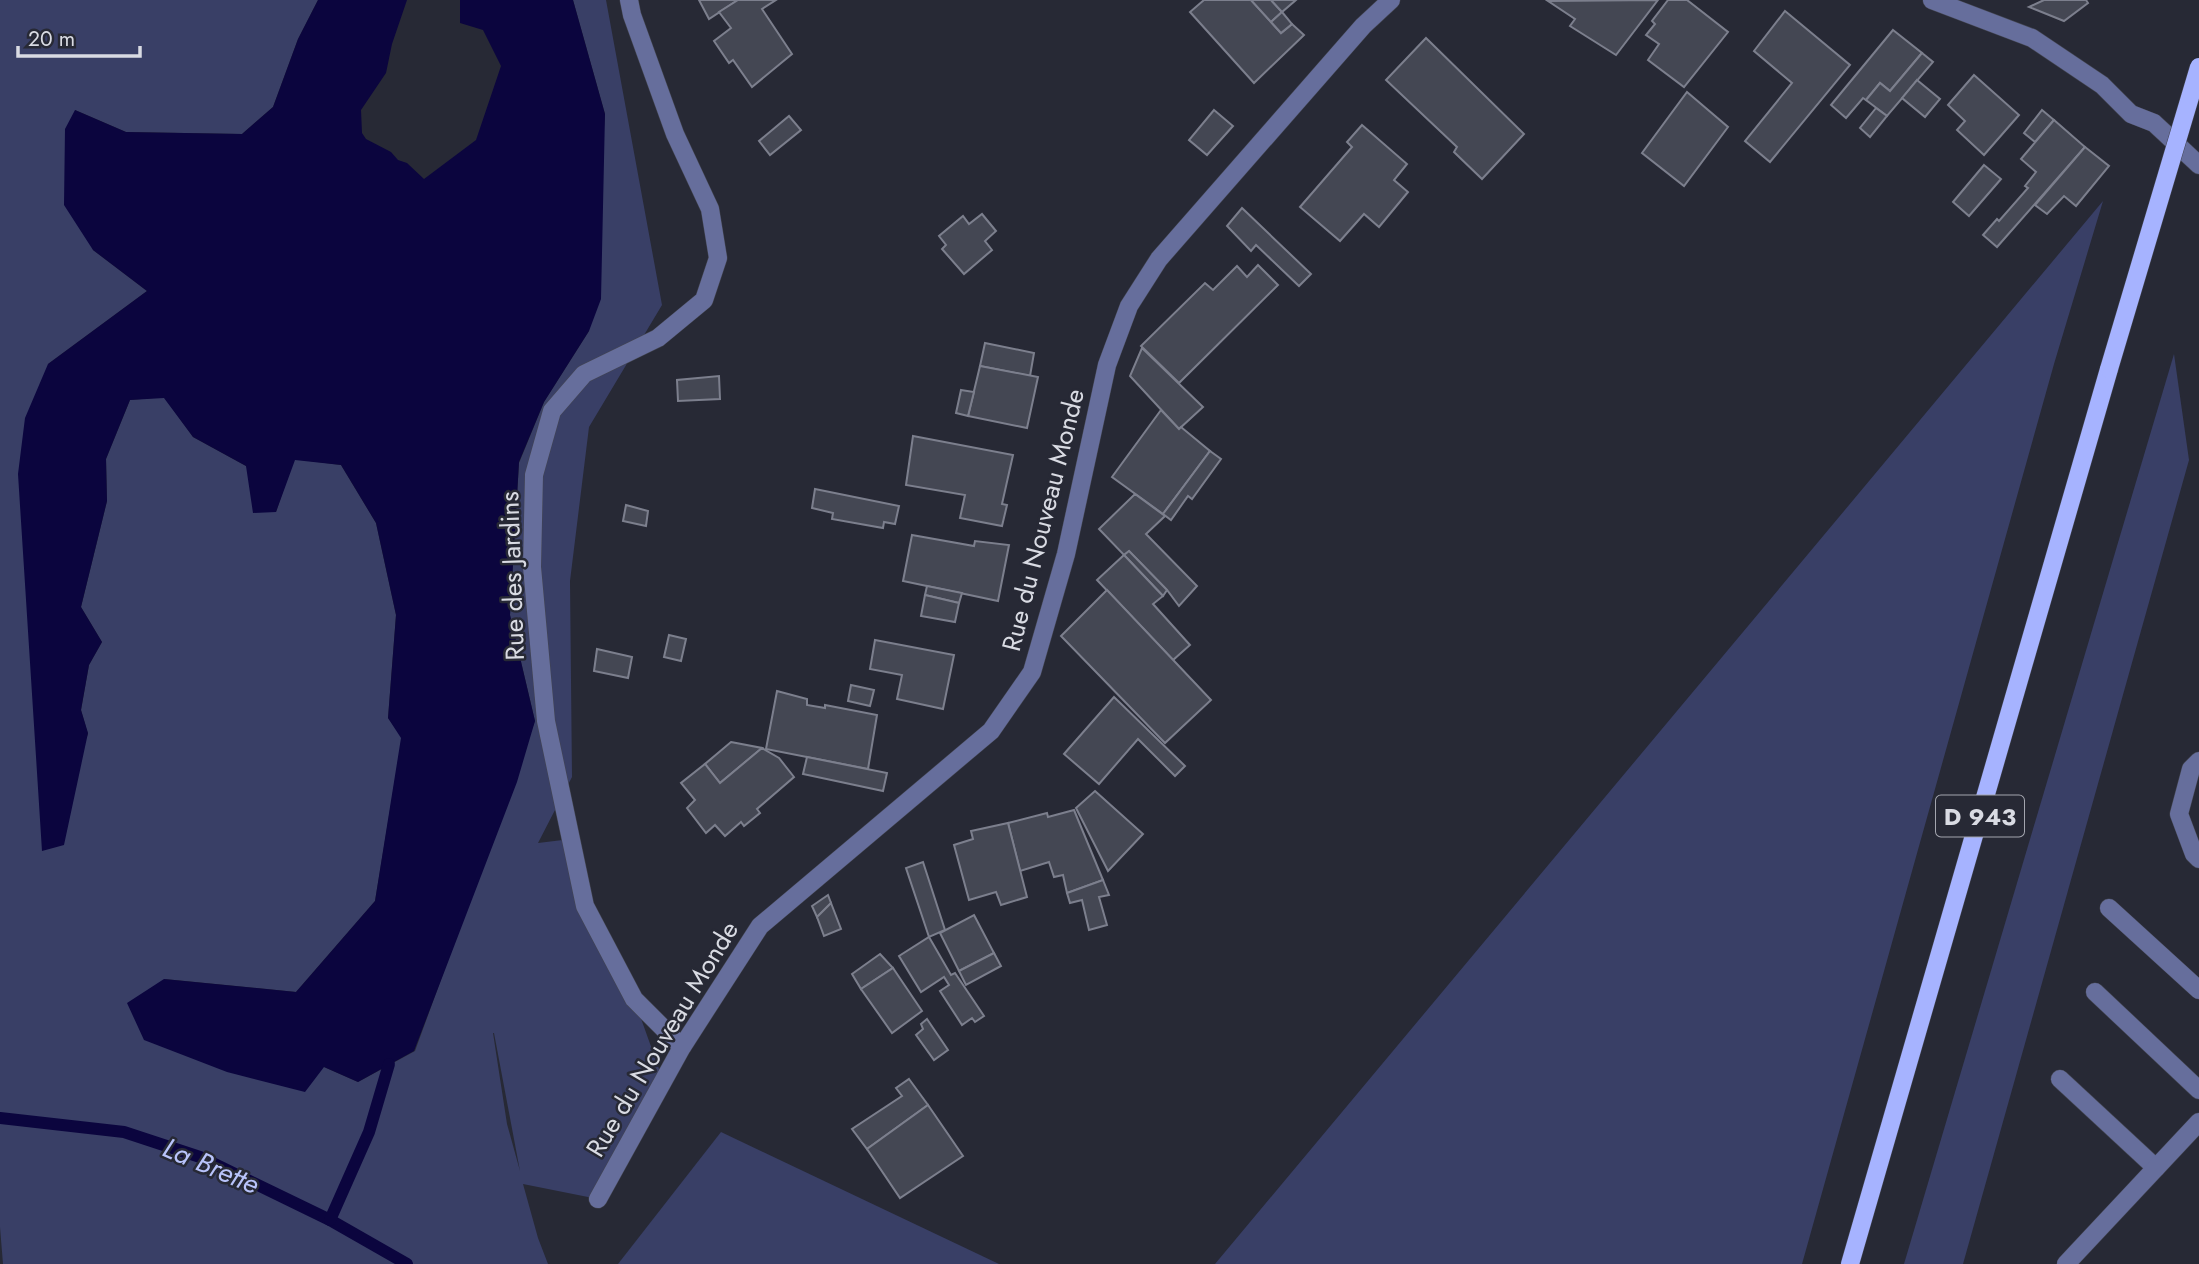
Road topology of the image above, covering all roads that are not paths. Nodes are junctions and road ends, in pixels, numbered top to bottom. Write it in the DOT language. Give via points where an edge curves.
graph roads {
  1 [pos="629,0"];
  2 [pos="1391,0"];
  3 [pos="1932,0"];
  4 [pos="2199,67"];
  5 [pos="2199,165"];
  6 [pos="2199,761"];
  7 [pos="2199,859"];
  8 [pos="2109,908"];
  9 [pos="2199,990"];
  10 [pos="2095,992"];
  11 [pos="682,1047"];
  12 [pos="2060,1079"];
  13 [pos="2199,1090"];
  14 [pos="2199,1122"];
  15 [pos="2156,1168"];
  16 [pos="598,1199"];
  17 [pos="1850,1264"];
  18 [pos="2066,1264"];
  1 -- 11 [label="street, Rue des Jardins" via="675,134 710,209 718,258 704,300 658,338 584,374 552,411 534,475 533,567 546,721 585,906 634,999"];
  2 -- 11 [label="street, Rue du Nouveau Monde" via="1363,26 1159,259 1129,306 1107,365 1066,554 1032,672 991,732 760,926"];
  3 -- 5 [label="street" via="2032,38 2102,85 2131,114 2154,123"];
  4 -- 17 [label="main road, D 943, bridge"];
  6 -- 7 [label="street" via="2191,769 2179,814"];
  8 -- 9 [label="street"];
  10 -- 13 [label="street"];
  11 -- 16 [label="street, Rue du Nouveau Monde"];
  12 -- 15 [label="street"];
  14 -- 15 [label="street"];
  15 -- 18 [label="street"];
}
